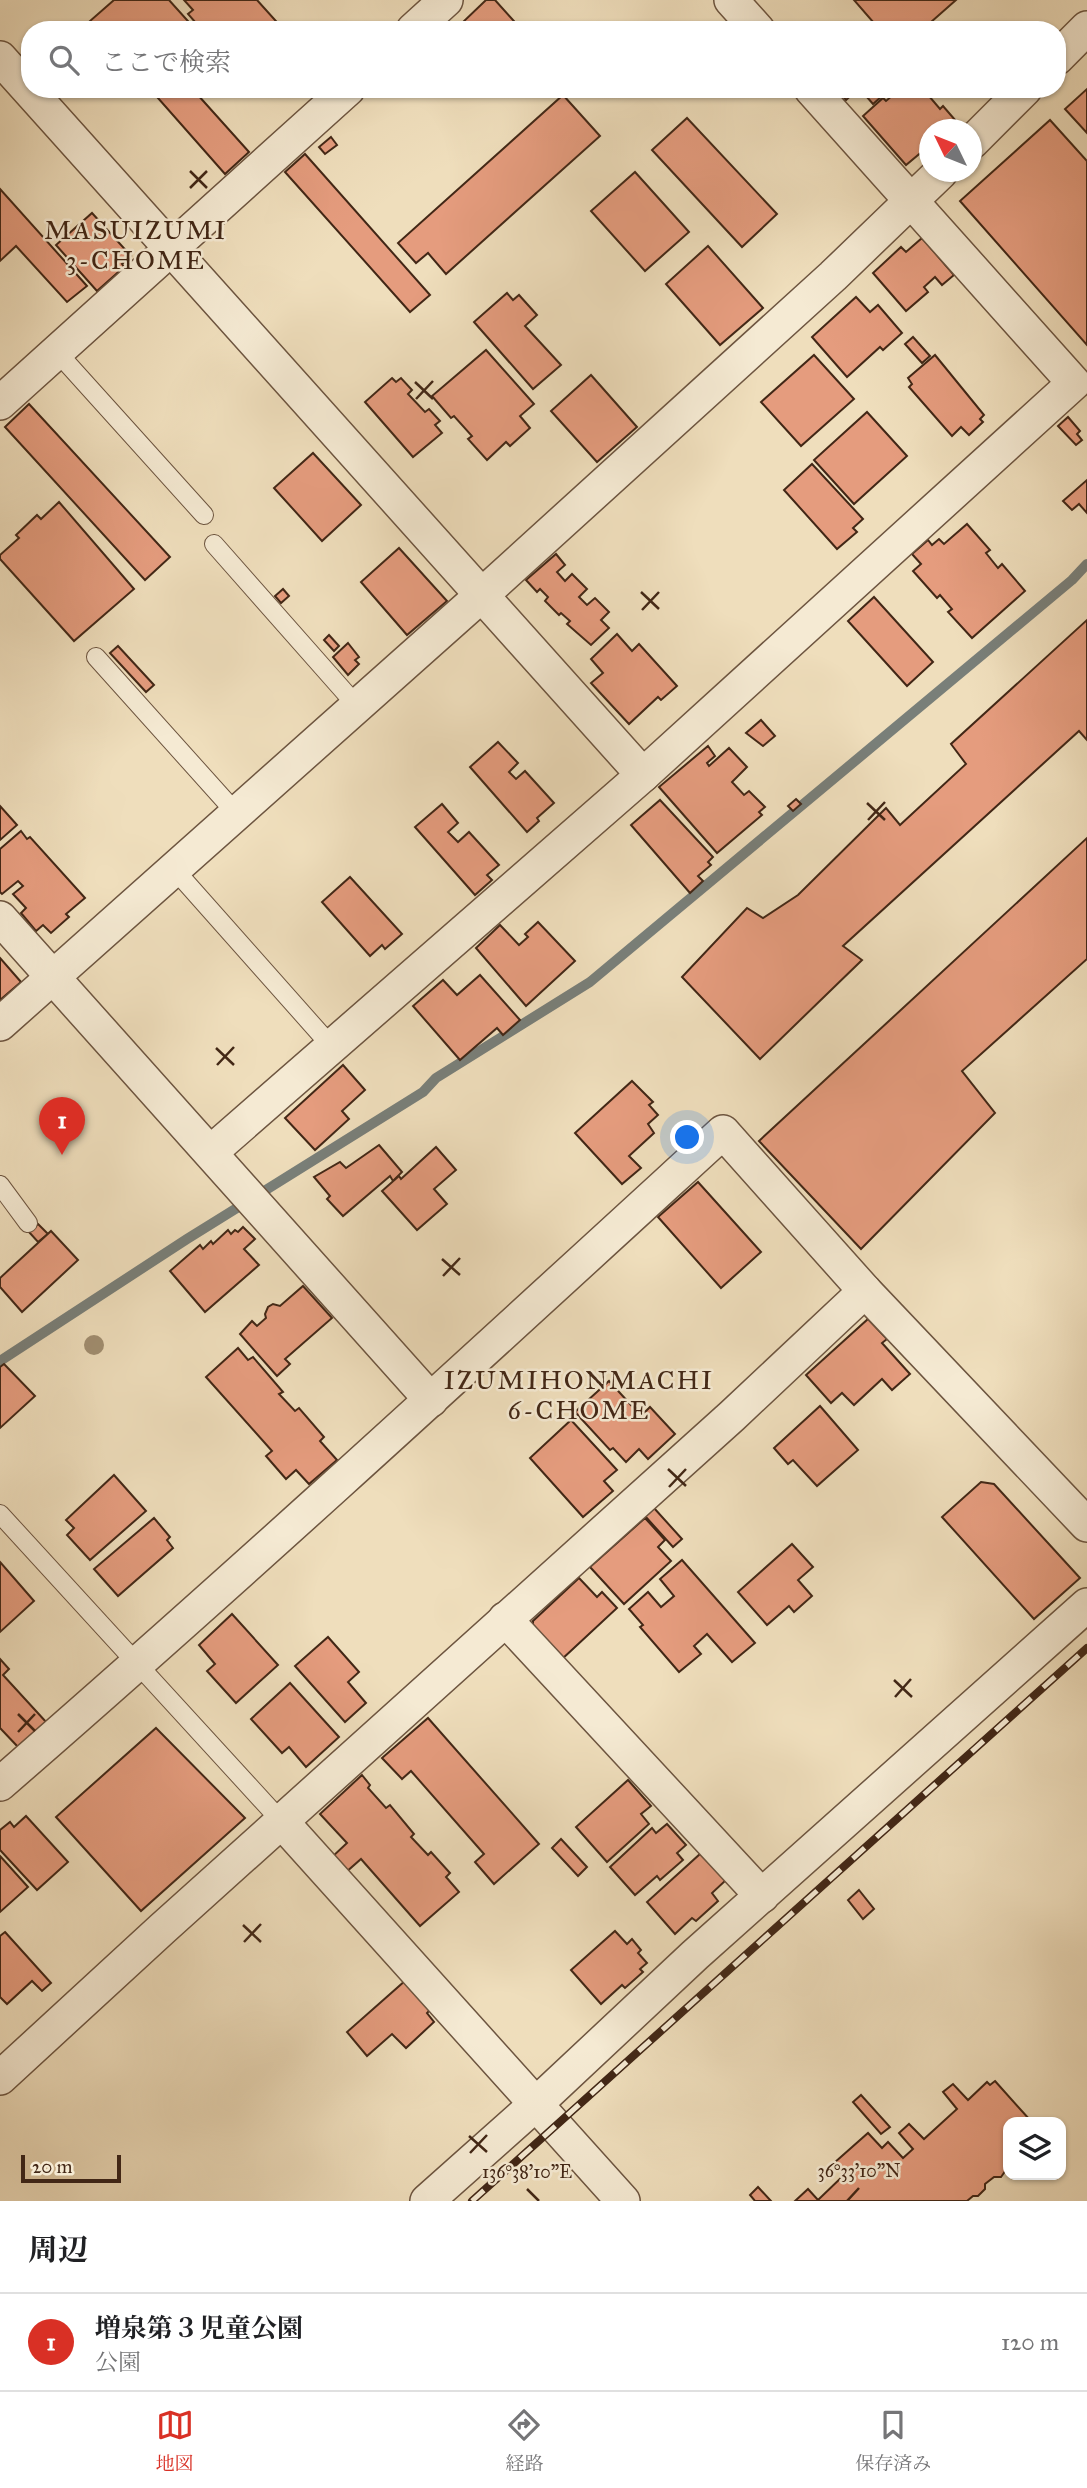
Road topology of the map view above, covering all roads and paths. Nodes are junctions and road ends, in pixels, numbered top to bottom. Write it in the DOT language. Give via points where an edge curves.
graph roads {
  1 [pos="446,0"];
  2 [pos="732,0"];
  3 [pos="423,21"];
  4 [pos="750,21"];
  5 [pos="1087,28"];
  6 [pos="1066,49"];
  7 [pos="0,58"];
  8 [pos="21,81"];
  9 [pos="36,98"];
  10 [pos="338,98"];
  11 [pos="819,98"];
  12 [pos="1016,98"];
  13 [pos="982,131"];
  14 [pos="931,182"];
  15 [pos="911,201"];
  16 [pos="172,248"];
  17 [pos="57,352"];
  18 [pos="0,403"];
  19 [pos="204,514"];
  20 [pos="214,544"];
  21 [pos="483,594"];
  22 [pos="96,657"];
  23 [pos="357,706"];
  24 [pos="643,775"];
  25 [pos="236,813"];
  26 [pos="174,869"];
  27 [pos="0,918"];
  28 [pos="52,976"];
  29 [pos="0,1024"];
  30 [pos="332,1046"];
  31 [pos="211,1152"];
  32 [pos="0,1185"];
  33 [pos="28,1223"];
  34 [pos="865,1291"];
  35 [pos="431,1400"];
  36 [pos="0,1514"];
  37 [pos="1087,1525"];
  38 [pos="1087,1605"];
  39 [pos="505,1619"];
  40 [pos="138,1664"];
  41 [pos="0,1784"];
  42 [pos="282,1822"];
  43 [pos="762,1896"];
  44 [pos="0,2078"];
  45 [pos="536,2104"];
  46 [pos="427,2201"];
  47 [pos="623,2201"];
  1 -- 3 [label="street"];
  2 -- 4 [label="street"];
  5 -- 6 [label="street"];
  7 -- 8 [label="street"];
  9 -- 16 [label="street"];
  10 -- 16 [label="street"];
  11 -- 15 [label="street"];
  12 -- 13 [label="street"];
  14 -- 15 [label="street"];
  15 -- 21 [label="street"];
  15 -- 24 [label="street" via="1074,383"];
  16 -- 17 [label="street"];
  16 -- 21 [label="street"];
  17 -- 18 [label="street"];
  17 -- 19 [label="lane"];
  20 -- 23 [label="lane"];
  21 -- 23 [label="street"];
  21 -- 24 [label="street"];
  22 -- 25 [label="lane"];
  23 -- 25 [label="street"];
  24 -- 30 [label="street"];
  25 -- 26 [label="street"];
  26 -- 28 [label="street"];
  26 -- 30 [label="lane"];
  27 -- 28 [label="street"];
  28 -- 29 [label="street"];
  28 -- 31 [label="street"];
  30 -- 31 [label="street"];
  31 -- 35 [label="street"];
  32 -- 33 [label="lane"];
  34 -- 35 [label="street" via="723,1132"];
  34 -- 37 [label="street"];
  34 -- 39 [label="street"];
  35 -- 40 [label="street"];
  36 -- 40 [label="lane"];
  38 -- 43 [label="street"];
  39 -- 42 [label="street"];
  39 -- 43 [label="street"];
  40 -- 41 [label="street"];
  40 -- 42 [label="lane"];
  42 -- 44 [label="street"];
  42 -- 45 [label="street"];
  43 -- 45 [label="street"];
  45 -- 46 [label="street"];
  45 -- 47 [label="street"];
}
